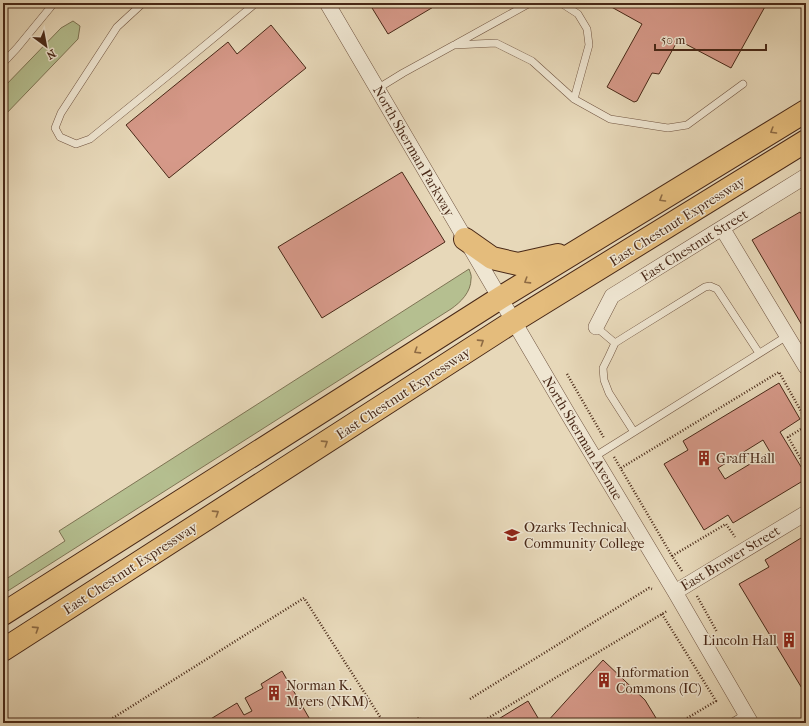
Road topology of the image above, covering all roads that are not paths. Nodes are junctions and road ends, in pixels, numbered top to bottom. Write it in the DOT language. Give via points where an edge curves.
graph roads {
  1 [pos="54,3"];
  2 [pos="143,3"];
  3 [pos="256,3"];
  4 [pos="327,3"];
  5 [pos="530,3"];
  6 [pos="561,3"];
  7 [pos="454,45"];
  8 [pos="3,63"];
  9 [pos="743,84"];
  10 [pos="378,89"];
  11 [pos="574,99"];
  12 [pos="806,111"];
  13 [pos="806,141"];
  14 [pos="805,178"];
  15 [pos="722,228"];
  16 [pos="465,239"];
  17 [pos="575,251"];
  18 [pos="500,298"];
  19 [pos="514,321"];
  20 [pos="596,327"];
  21 [pos="787,336"];
  22 [pos="615,344"];
  23 [pos="759,353"];
  24 [pos="806,367"];
  25 [pos="634,432"];
  26 [pos="594,457"];
  27 [pos="806,513"];
  28 [pos="675,592"];
  29 [pos="3,614"];
  30 [pos="3,650"];
  31 [pos="748,718"];
  32 [pos="731,723"];
  1 -- 8 [label="lane"];
  2 -- 3 [label="lane" via="117,27 61,113 55,128 60,137 76,144 90,139"];
  4 -- 10 [label="street, North Sherman Parkway"];
  5 -- 7 [label="lane"];
  6 -- 11 [label="lane" via="578,14 587,29 589,45"];
  7 -- 10 [label="lane"];
  7 -- 11 [label="lane" via="496,43 532,61"];
  9 -- 11 [label="lane" via="688,125 668,128 610,118"];
  10 -- 16 [label="street, North Sherman Parkway"];
  12 -- 17 [label="main road, East Chestnut Expressway, one-way"];
  13 -- 19 [label="main road, East Chestnut Expressway"];
  14 -- 15 [label="street, East Chestnut Street"];
  15 -- 20 [label="street, East Chestnut Street" via="612,296"];
  15 -- 21 [label="street"];
  16 -- 17 [label="main road" via="492,258 518,264"];
  16 -- 18 [label="street, North Sherman Parkway"];
  17 -- 18 [label="main road, East Chestnut Expressway, one-way"];
  18 -- 19 [label="street, North Sherman Avenue"];
  18 -- 29 [label="main road, East Chestnut Expressway, one-way"];
  19 -- 26 [label="street, North Sherman Avenue"];
  30 -- 19 [label="main road, East Chestnut Expressway, one-way"];
  20 -- 22 [label="lane"];
  21 -- 23 [label="lane"];
  21 -- 24 [label="street"];
  22 -- 23 [label="lane" via="704,287 710,286 716,289"];
  22 -- 25 [label="lane" via="603,368 604,380 609,394"];
  23 -- 25 [label="lane"];
  25 -- 26 [label="lane"];
  26 -- 28 [label="street, North Sherman Avenue"];
  27 -- 28 [label="street, East Brower Street"];
  28 -- 31 [label="street, North Sherman Avenue"];
  31 -- 32 [label="lane"];
}
